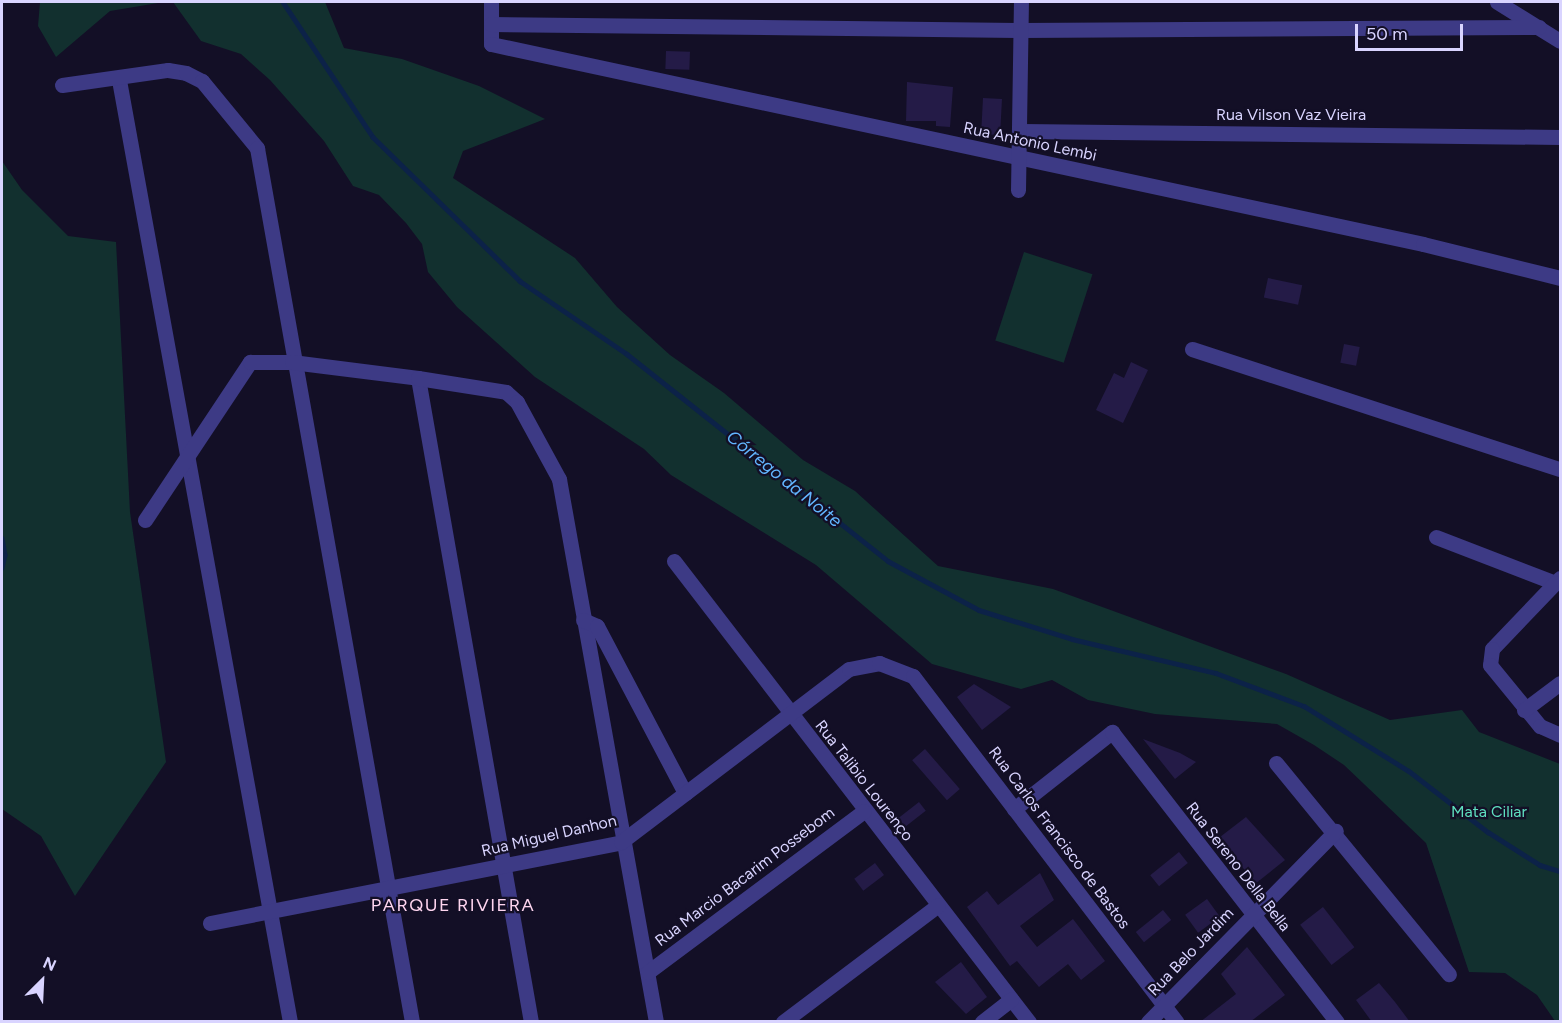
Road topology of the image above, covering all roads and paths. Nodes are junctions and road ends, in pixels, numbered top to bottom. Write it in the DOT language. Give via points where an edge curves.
graph roads {
  1 [pos="491,2"];
  2 [pos="1021,2"];
  3 [pos="1497,2"];
  4 [pos="491,24"];
  5 [pos="544,27"];
  6 [pos="1539,27"];
  7 [pos="1021,30"];
  8 [pos="1560,41"];
  9 [pos="543,55"];
  10 [pos="119,80"];
  11 [pos="62,85"];
  12 [pos="1021,131"];
  13 [pos="1560,137"];
  14 [pos="1020,158"];
  15 [pos="1018,190"];
  16 [pos="1560,278"];
  17 [pos="1192,349"];
  18 [pos="292,362"];
  19 [pos="418,378"];
  20 [pos="189,454"];
  21 [pos="1560,469"];
  22 [pos="145,520"];
  23 [pos="1436,537"];
  24 [pos="674,561"];
  25 [pos="1558,580"];
  26 [pos="583,620"];
  27 [pos="913,676"];
  28 [pos="1560,683"];
  29 [pos="1524,710"];
  30 [pos="789,714"];
  31 [pos="1560,735"];
  32 [pos="1276,763"];
  33 [pos="685,793"];
  34 [pos="1014,809"];
  35 [pos="864,811"];
  36 [pos="1336,831"];
  37 [pos="621,842"];
  38 [pos="503,866"];
  39 [pos="388,888"];
  40 [pos="938,905"];
  41 [pos="270,911"];
  42 [pos="1252,915"];
  43 [pos="210,923"];
  44 [pos="648,972"];
  45 [pos="1449,974"];
  46 [pos="1011,999"];
  47 [pos="1164,1005"];
  48 [pos="290,1022"];
  49 [pos="412,1022"];
  50 [pos="531,1022"];
  51 [pos="656,1022"];
  52 [pos="783,1022"];
  53 [pos="982,1022"];
  54 [pos="1029,1022"];
  55 [pos="1148,1022"];
  56 [pos="1177,1022"];
  57 [pos="1337,1022"];
  1 -- 4 [label="street"];
  2 -- 7 [label="street"];
  3 -- 6 [label="street"];
  4 -- 5 [label="street"];
  4 -- 9 [label="street, Rua Antonio Lembi" via="491,44"];
  5 -- 7 [label="street"];
  5 -- 9 [label="street"];
  6 -- 7 [label="street"];
  6 -- 8 [label="street"];
  7 -- 12 [label="street"];
  9 -- 14 [label="street, Rua Antonio Lembi"];
  10 -- 11 [label="street"];
  10 -- 18 [label="street" via="168,70 202,81 257,148"];
  10 -- 20 [label="street"];
  12 -- 13 [label="street, Rua Vilson Vaz Vieira"];
  12 -- 14 [label="street"];
  14 -- 15 [label="street"];
  14 -- 16 [label="street, Rua Antonio Lembi"];
  17 -- 21 [label="street"];
  18 -- 19 [label="street"];
  18 -- 20 [label="street" via="250,362"];
  18 -- 39 [label="street"];
  19 -- 26 [label="street" via="506,392 517,402 559,479"];
  19 -- 38 [label="street"];
  20 -- 22 [label="street"];
  20 -- 41 [label="street"];
  23 -- 25 [label="street"];
  24 -- 30 [label="street, Rua Talibio Lourenço"];
  25 -- 29 [label="street" via="1492,649 1490,665"];
  26 -- 33 [label="street" via="597,626"];
  26 -- 37 [label="street"];
  27 -- 30 [label="street, Rua Miguel Danhon" via="879,663 849,669"];
  27 -- 34 [label="street, Rua Carlos Francisco de Bastos"];
  28 -- 29 [label="street"];
  29 -- 31 [label="street" via="1540,726"];
  30 -- 33 [label="street, Rua Miguel Danhon"];
  30 -- 35 [label="street, Rua Talibio Lourenço"];
  32 -- 36 [label="street"];
  33 -- 37 [label="street, Rua Miguel Danhon"];
  34 -- 42 [label="street, Rua Sereno Della Bella" via="1112,732"];
  34 -- 47 [label="street, Rua Carlos Francisco de Bastos"];
  35 -- 40 [label="street, Rua Talibio Lourenço"];
  35 -- 44 [label="street, Rua Marcio Bacarim Possebom"];
  36 -- 42 [label="street, Rua Belo Jardim"];
  36 -- 45 [label="street"];
  37 -- 38 [label="street, Rua Miguel Danhon"];
  37 -- 44 [label="street"];
  38 -- 39 [label="street, Rua Miguel Danhon"];
  38 -- 50 [label="street"];
  39 -- 41 [label="street, Rua Miguel Danhon"];
  39 -- 49 [label="street"];
  40 -- 46 [label="street, Rua Talibio Lourenço"];
  40 -- 52 [label="street"];
  41 -- 43 [label="street, Rua Miguel Danhon"];
  41 -- 48 [label="street"];
  42 -- 47 [label="street, Rua Belo Jardim"];
  42 -- 57 [label="street, Rua Sereno Della Bella"];
  44 -- 51 [label="street"];
  46 -- 53 [label="street"];
  46 -- 54 [label="street, Rua Talibio Lourenço"];
  47 -- 55 [label="street, Rua Belo Jardim"];
  47 -- 56 [label="street, Rua Carlos Francisco de Bastos"];
}
